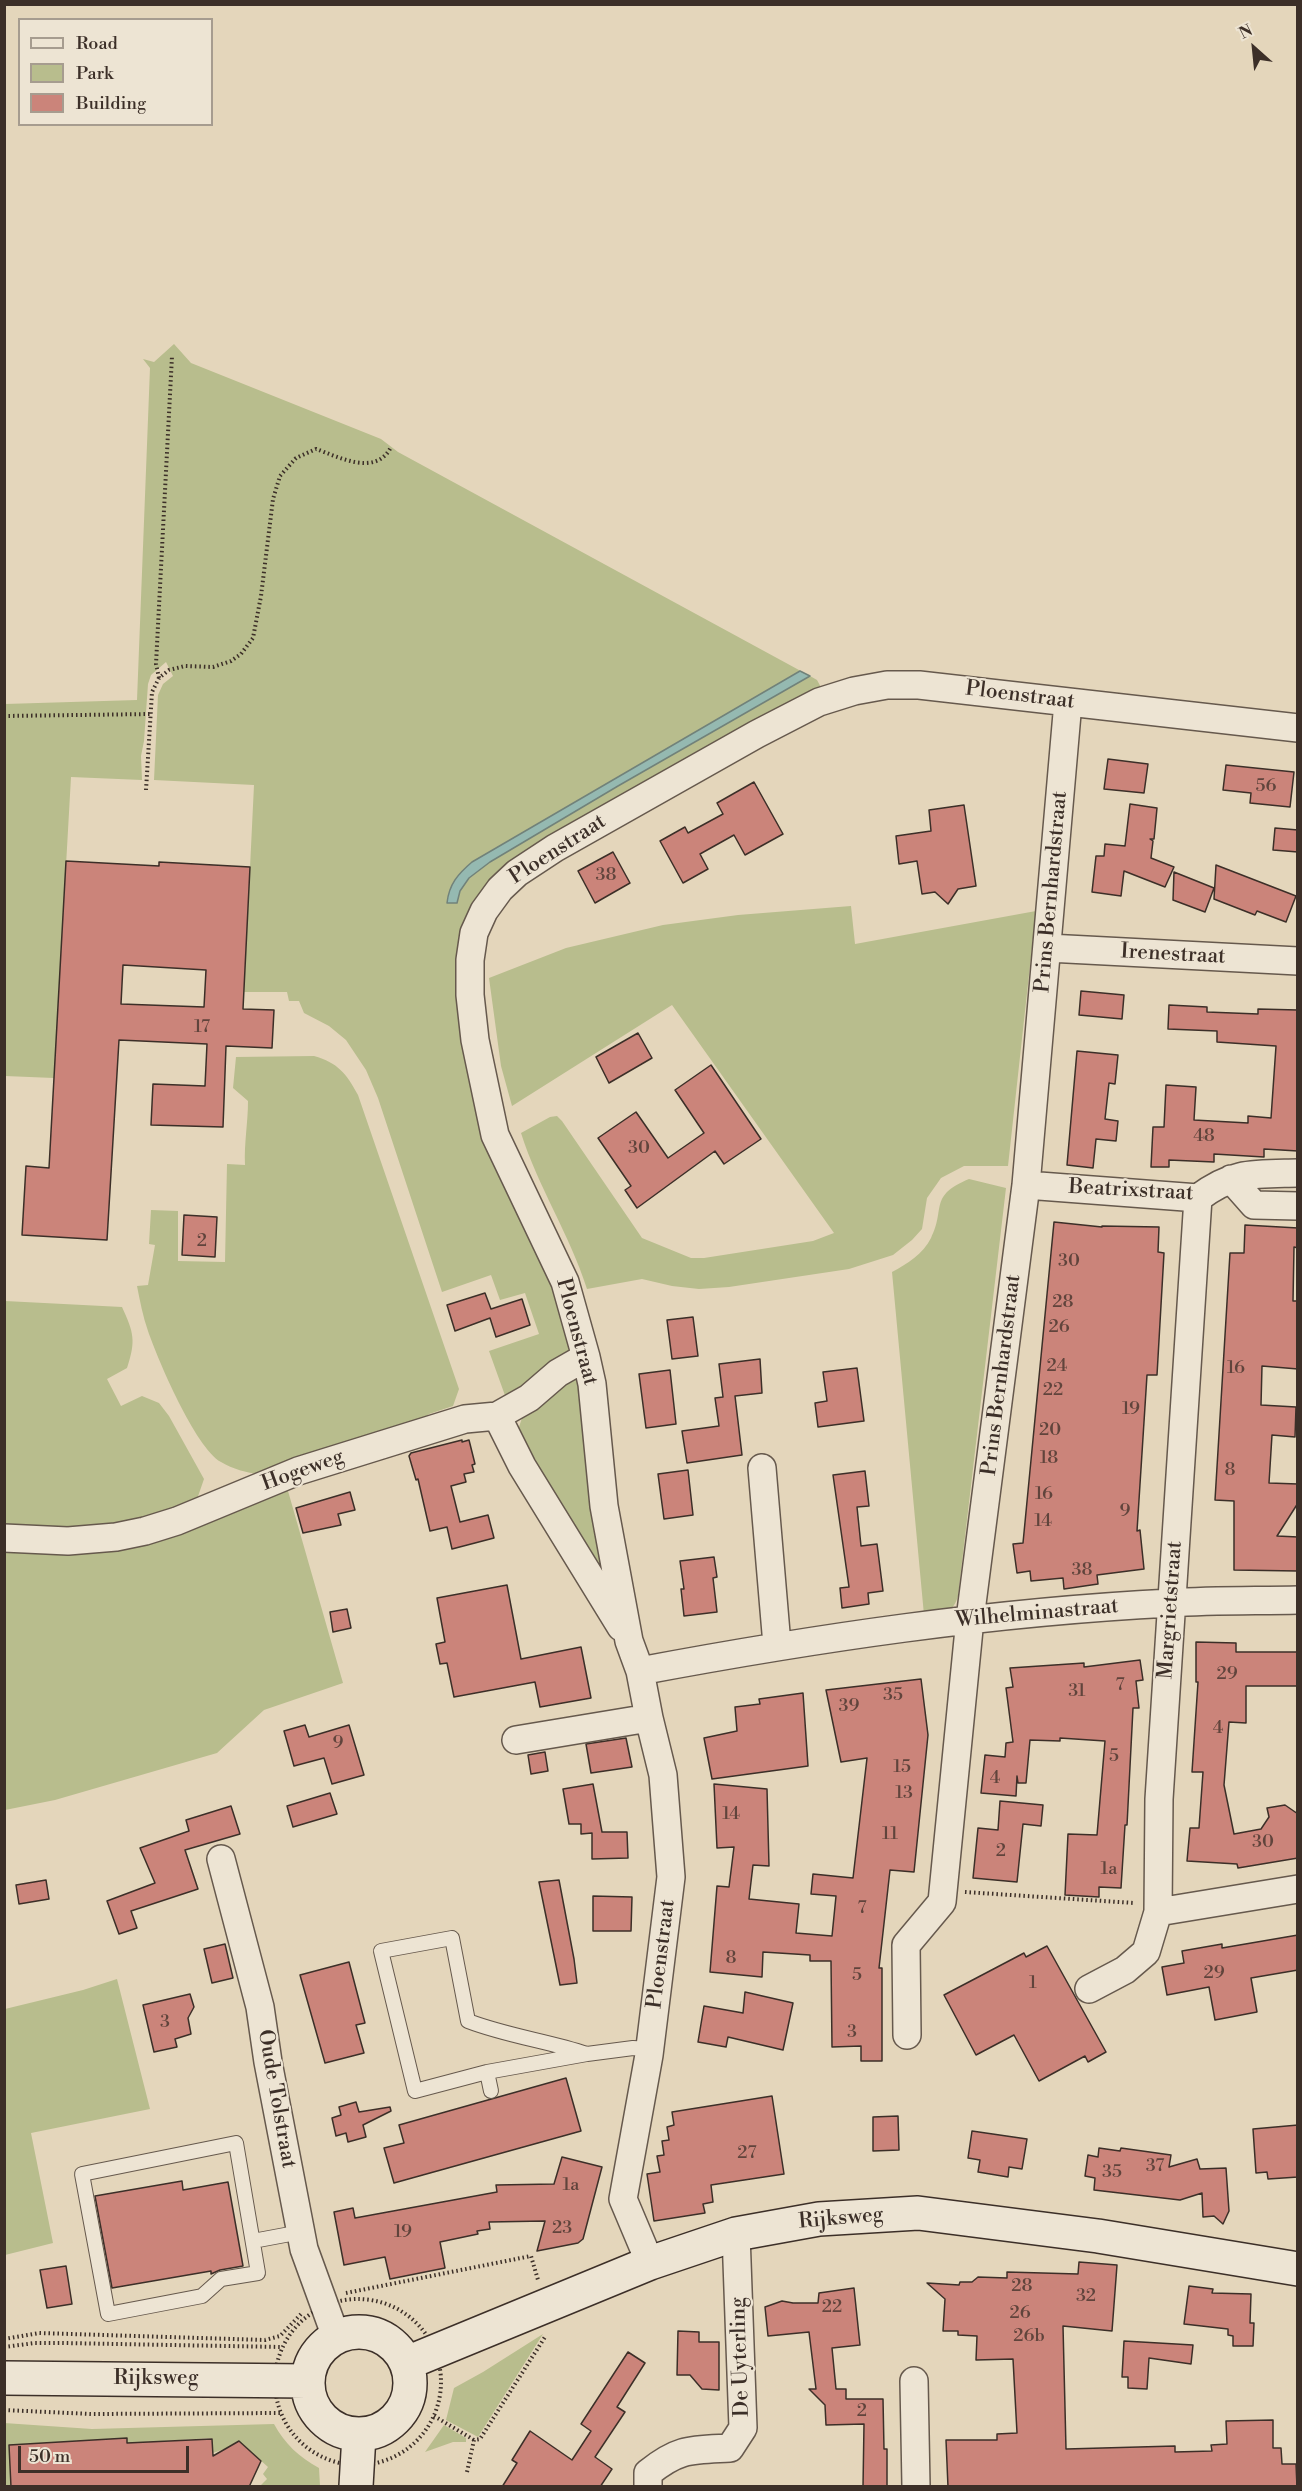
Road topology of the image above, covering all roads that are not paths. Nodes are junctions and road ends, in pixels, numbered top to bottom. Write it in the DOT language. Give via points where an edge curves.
graph roads {
  1 [pos="1068,702"];
  2 [pos="1298,728"];
  3 [pos="1048,948"];
  4 [pos="1298,961"];
  5 [pos="1298,1173"];
  6 [pos="1231,1179"];
  7 [pos="1026,1185"];
  8 [pos="1198,1198"];
  9 [pos="1298,1206"];
  10 [pos="586,1357"];
  11 [pos="497,1416"];
  12 [pos="762,1468"];
  13 [pos="4,1538"];
  14 [pos="1298,1600"];
  15 [pos="1171,1602"];
  16 [pos="970,1619"];
  17 [pos="629,1641"];
  18 [pos="777,1645"];
  19 [pos="640,1671"];
  20 [pos="649,1718"];
  21 [pos="516,1740"];
  22 [pos="221,1859"];
  23 [pos="1298,1889"];
  24 [pos="1158,1908"];
  25 [pos="1089,1989"];
  26 [pos="907,2036"];
  27 [pos="650,2049"];
  28 [pos="587,2054"];
  29 [pos="487,2072"];
  30 [pos="491,2091"];
  31 [pos="301,2232"];
  32 [pos="736,2234"];
  33 [pos="253,2241"];
  34 [pos="650,2263"];
  35 [pos="1298,2269"];
  36 [pos="336,2337"];
  37 [pos="407,2363"];
  38 [pos="4,2378"];
  39 [pos="307,2381"];
  40 [pos="914,2381"];
  41 [pos="359,2434"];
  42 [pos="356,2487"];
  43 [pos="648,2487"];
  44 [pos="916,2487"];
  1 -- 2 [label="street, Ploenstraat"];
  1 -- 3 [label="street, Prins Bernhardstraat"];
  1 -- 10 [label="street, Ploenstraat" via="919,685 887,685 819,702 555,848 500,889 474,933 470,995 475,1040 495,1135 565,1282"];
  3 -- 4 [label="street, Irenestraat"];
  3 -- 7 [label="street, Prins Bernhardstraat"];
  5 -- 6 [label="street, Beatrixstraat" via="1250,1174"];
  6 -- 8 [label="street, Beatrixstraat" via="1216,1184"];
  6 -- 9 [label="street" via="1254,1205"];
  7 -- 8 [label="street, Beatrixstraat"];
  7 -- 16 [label="street, Prins Bernhardstraat"];
  8 -- 15 [label="street, Margrietstraat"];
  10 -- 11 [label="street, Hogeweg"];
  10 -- 17 [label="street, Ploenstraat" via="604,1506"];
  11 -- 13 [label="street, Hogeweg" via="465,1419 320,1464 145,1531 68,1540"];
  11 -- 17 [label="street, Ploenstraat" via="522,1466"];
  12 -- 18 [label="street"];
  14 -- 15 [label="street, Wilhelminastraat"];
  15 -- 16 [label="street, Wilhelminastraat"];
  15 -- 24 [label="street, Margrietstraat" via="1159,1799"];
  16 -- 18 [label="street, Wilhelminastraat"];
  16 -- 26 [label="street, Prins Bernhardstraat" via="944,1891 942,1902 906,1945"];
  17 -- 19 [label="street, Ploenstraat"];
  18 -- 19 [label="street, Wilhelminastraat"];
  19 -- 20 [label="street, Ploenstraat"];
  20 -- 21 [label="street"];
  20 -- 27 [label="street, Ploenstraat" via="663,1775 671,1877"];
  22 -- 31 [label="street, Oude Tolstraat" via="260,2007"];
  23 -- 24 [label="street"];
  24 -- 25 [label="street, Margrietstraat" via="1146,1952 1125,1970"];
  27 -- 28 [label="lane"];
  27 -- 34 [label="street, Ploenstraat" via="623,2199"];
  28 -- 29 [label="lane"];
  28 -- 29 [label="lane" via="468,2021 452,1938 381,1951 415,2091"];
  29 -- 30 [label="lane"];
  31 -- 33 [label="lane"];
  31 -- 36 [label="street, Oude Tolstraat"];
  32 -- 34 [label="street, Rijksweg"];
  32 -- 35 [label="street, Rijksweg" via="819,2219 918,2213 1098,2236"];
  32 -- 43 [label="street, De Uyterling" via="743,2428 730,2448 692,2450 669,2457 648,2473"];
  33 -- 33 [label="lane" via="258,2273 221,2279 202,2296 108,2314 82,2174 236,2144"];
  34 -- 37 [label="street, Rijksweg"];
  36 -- 37 [label="street" via="350,2332 380,2336 398,2349"];
  36 -- 39 [label="street" via="317,2352"];
  37 -- 41 [label="street" via="410,2390 400,2414 382,2428"];
  38 -- 39 [label="street, Rijksweg"];
  39 -- 41 [label="street" via="312,2404 324,2421"];
  40 -- 44 [label="street"];
  41 -- 42 [label="street"];
}
